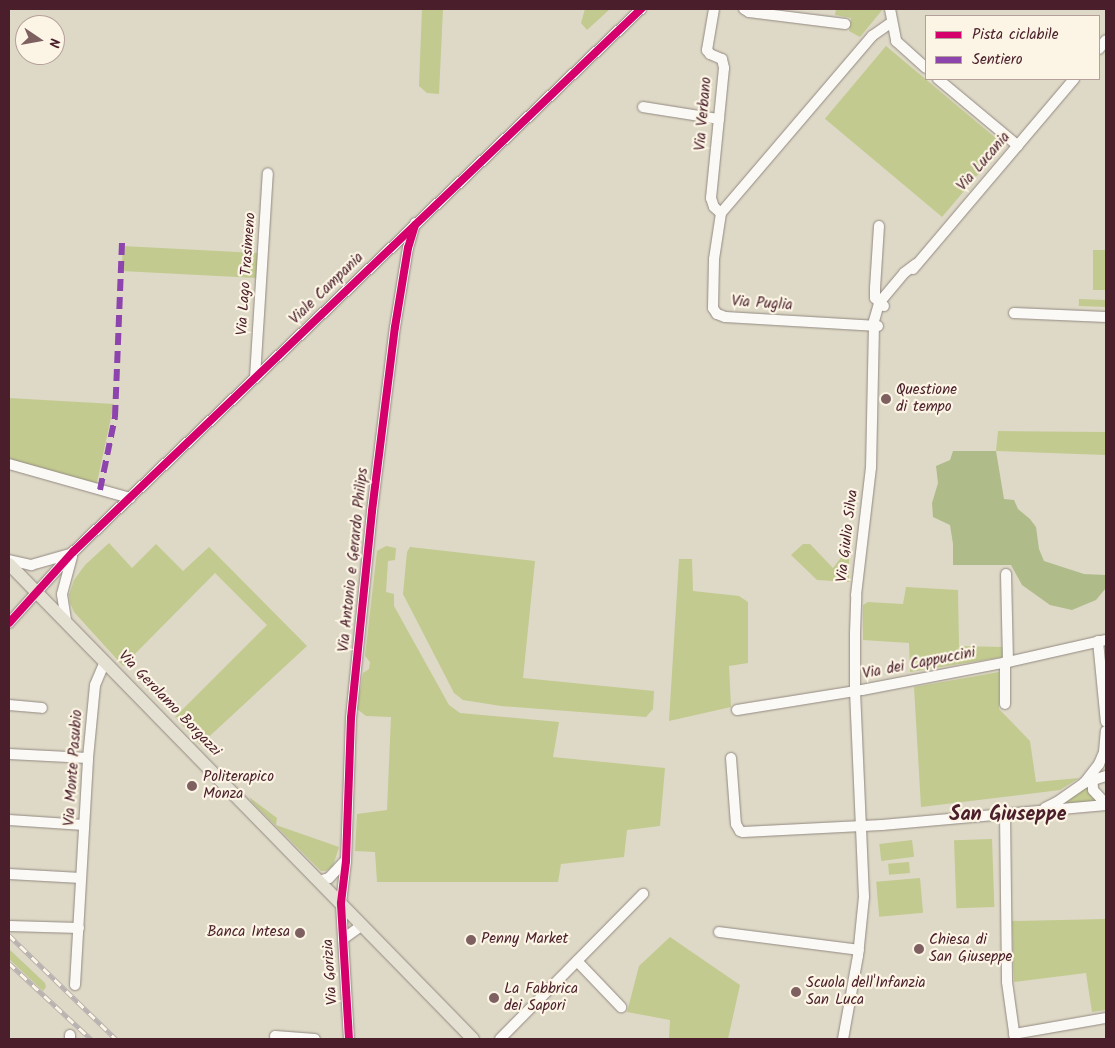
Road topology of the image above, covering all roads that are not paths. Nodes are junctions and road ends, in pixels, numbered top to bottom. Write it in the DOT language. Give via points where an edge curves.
graph roads {
  1 [pos="640,9"];
  2 [pos="714,9"];
  3 [pos="744,9"];
  4 [pos="892,13"];
  5 [pos="845,24"];
  6 [pos="925,67"];
  7 [pos="939,80"];
  8 [pos="1073,80"];
  9 [pos="643,107"];
  10 [pos="719,118"];
  11 [pos="1018,146"];
  12 [pos="714,172"];
  13 [pos="268,173"];
  14 [pos="720,213"];
  15 [pos="415,223"];
  16 [pos="879,226"];
  17 [pos="882,305"];
  18 [pos="1014,313"];
  19 [pos="1106,317"];
  20 [pos="876,326"];
  21 [pos="255,377"];
  22 [pos="9,464"];
  23 [pos="130,498"];
  24 [pos="73,552"];
  25 [pos="9,562"];
  26 [pos="1006,574"];
  27 [pos="37,592"];
  28 [pos="66,620"];
  29 [pos="9,623"];
  30 [pos="1102,640"];
  31 [pos="105,662"];
  32 [pos="1007,662"];
  33 [pos="855,692"];
  34 [pos="1005,704"];
  35 [pos="9,705"];
  36 [pos="42,708"];
  37 [pos="737,710"];
  38 [pos="1106,722"];
  39 [pos="1106,731"];
  40 [pos="9,754"];
  41 [pos="88,758"];
  42 [pos="731,758"];
  43 [pos="1106,776"];
  44 [pos="1089,779"];
  45 [pos="1106,804"];
  46 [pos="1036,811"];
  47 [pos="1005,814"];
  48 [pos="9,820"];
  49 [pos="84,825"];
  50 [pos="862,826"];
  51 [pos="346,861"];
  52 [pos="9,874"];
  53 [pos="81,878"];
  54 [pos="320,881"];
  55 [pos="643,894"];
  56 [pos="340,903"];
  57 [pos="362,925"];
  58 [pos="9,926"];
  59 [pos="79,928"];
  60 [pos="720,932"];
  61 [pos="343,939"];
  62 [pos="859,950"];
  63 [pos="577,961"];
  64 [pos="75,984"];
  65 [pos="621,1007"];
  66 [pos="1106,1018"];
  67 [pos="275,1036"];
  68 [pos="1015,1036"];
  69 [pos="315,1039"];
  70 [pos="349,1039"];
  71 [pos="473,1039"];
  72 [pos="500,1039"];
  73 [pos="843,1039"];
  1 -- 15 [label="street, Viale Campania"];
  2 -- 10 [label="street, Via Verbano" via="707,50 724,61"];
  3 -- 5 [label="street"];
  4 -- 6 [label="street" via="896,41"];
  4 -- 14 [label="street"];
  7 -- 11 [label="street"];
  8 -- 11 [label="street, Via Lucania"];
  9 -- 10 [label="street"];
  10 -- 12 [label="street, Via Verbano"];
  11 -- 17 [label="street, Via Lucania" via="916,264 904,273"];
  12 -- 14 [label="street, Via Puglia" via="711,198 714,208"];
  13 -- 21 [label="street, Via Lago Trasimeno"];
  14 -- 20 [label="street, Via Puglia" via="714,260 713,308 718,314"];
  15 -- 21 [label="street, Viale Campania"];
  15 -- 51 [label="street, Via Antonio e Gerardo Philips" via="395,328 372,511 351,718"];
  16 -- 17 [label="street, Via Giulio Silva" via="874,288 875,298"];
  17 -- 20 [label="street, Via Giulio Silva"];
  18 -- 19 [label="street"];
  20 -- 33 [label="street, Via Giulio Silva" via="871,366 870,482 856,595"];
  21 -- 23 [label="street, Viale Campania"];
  22 -- 23 [label="street"];
  23 -- 24 [label="street, Viale Campania"];
  24 -- 25 [label="street, Viale Campania" via="55,560 31,564"];
  24 -- 27 [label="street, Viale Campania"];
  24 -- 28 [label="street" via="62,594"];
  25 -- 27 [label="main road, Via Gerolamo Borgazzi"];
  26 -- 32 [label="street"];
  27 -- 28 [label="main road, Via Gerolamo Borgazzi"];
  27 -- 29 [label="street, Viale Campania"];
  28 -- 31 [label="main road, Via Gerolamo Borgazzi"];
  30 -- 32 [label="street, Via dei Cappuccini"];
  30 -- 38 [label="street"];
  31 -- 41 [label="street, Via Monte Pasubio" via="95,685"];
  31 -- 54 [label="main road, Via Gerolamo Borgazzi"];
  32 -- 33 [label="street, Via dei Cappuccini"];
  32 -- 34 [label="street"];
  33 -- 37 [label="street, Via dei Cappuccini"];
  33 -- 50 [label="street, Via Giulio Silva"];
  35 -- 36 [label="street"];
  39 -- 44 [label="street" via="1104,752"];
  40 -- 41 [label="street"];
  41 -- 49 [label="street, Via Monte Pasubio"];
  42 -- 50 [label="street" via="736,824 740,831"];
  43 -- 44 [label="street"];
  44 -- 45 [label="street" via="1095,793"];
  44 -- 46 [label="street" via="1057,802"];
  45 -- 46 [label="street"];
  46 -- 47 [label="street"];
  47 -- 50 [label="street"];
  47 -- 68 [label="street" via="1007,982"];
  48 -- 49 [label="street"];
  49 -- 53 [label="street, Via Monte Pasubio"];
  50 -- 62 [label="street, Via Giulio Silva" via="864,898"];
  51 -- 54 [label="street" via="329,878"];
  51 -- 56 [label="street, Via Antonio e Gerardo Philips"];
  52 -- 53 [label="street"];
  53 -- 59 [label="street, Via Monte Pasubio"];
  54 -- 56 [label="main road, Via Gerolamo Borgazzi"];
  55 -- 63 [label="street"];
  56 -- 57 [label="main road, Via Gerolamo Borgazzi"];
  56 -- 61 [label="street, Via Gorizia"];
  57 -- 61 [label="street, Via Gorizia"];
  57 -- 71 [label="main road, Via Gerolamo Borgazzi"];
  58 -- 59 [label="street"];
  59 -- 64 [label="street, Via Monte Pasubio"];
  60 -- 62 [label="street"];
  61 -- 70 [label="street, Via Gorizia"];
  62 -- 73 [label="street, Via Giulio Silva"];
  63 -- 65 [label="street"];
  63 -- 72 [label="street"];
  66 -- 68 [label="street"];
  67 -- 69 [label="street"];
}
